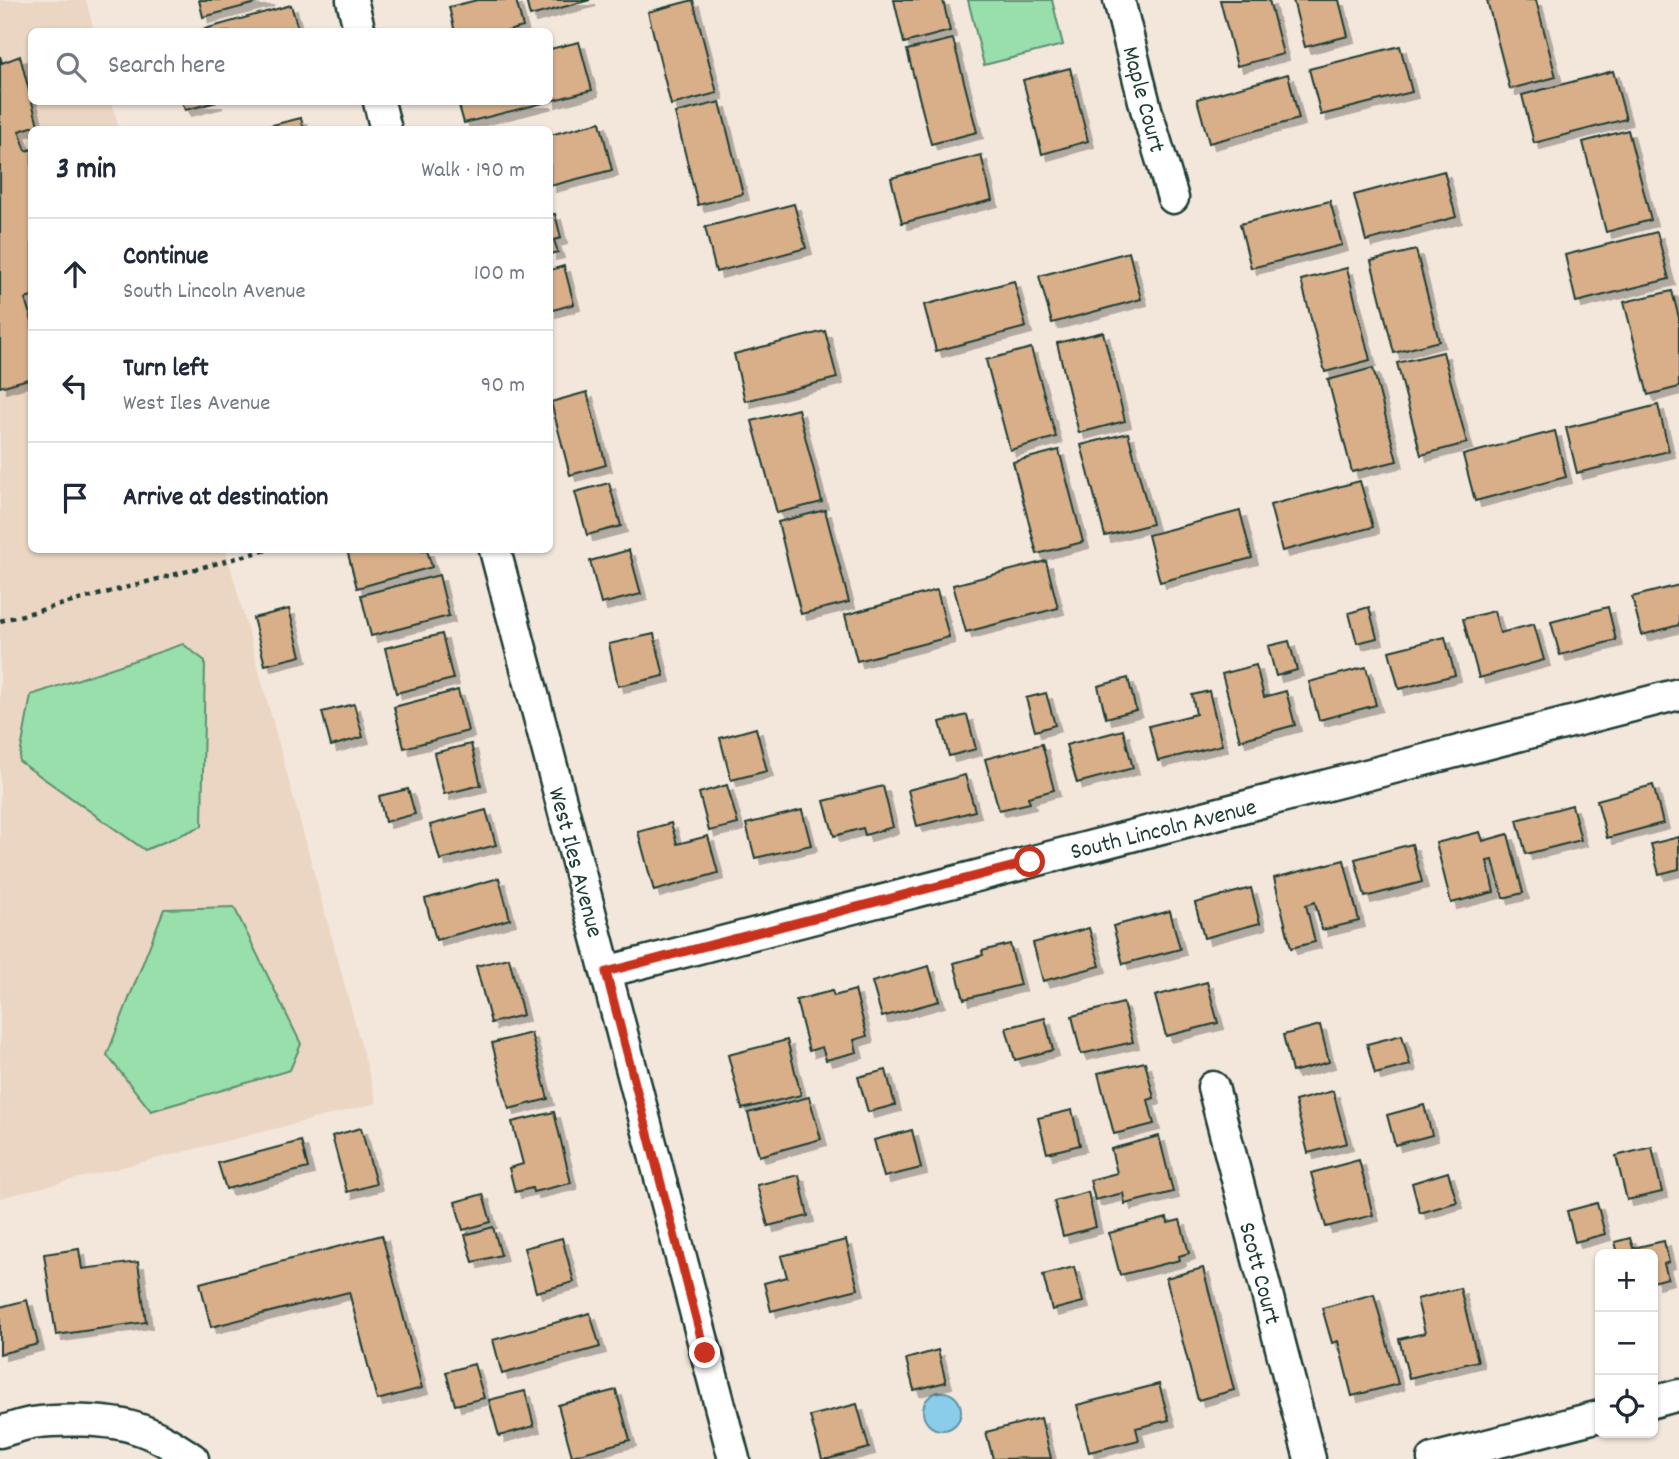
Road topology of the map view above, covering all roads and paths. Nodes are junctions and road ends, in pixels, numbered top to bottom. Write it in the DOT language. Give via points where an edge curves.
graph roads {
  1 [pos="352,0"];
  2 [pos="1119,0"];
  3 [pos="359,28"];
  4 [pos="380,105"];
  5 [pos="385,126"];
  6 [pos="1173,198"];
  7 [pos="256,553"];
  8 [pos="496,553"];
  9 [pos="0,621"];
  10 [pos="1679,694"];
  11 [pos="606,972"];
  12 [pos="1213,1087"];
  13 [pos="1679,1395"];
  14 [pos="1658,1401"];
  15 [pos="1595,1417"];
  16 [pos="0,1432"];
  17 [pos="182,1452"];
  18 [pos="734,1459"];
  19 [pos="1310,1459"];
  20 [pos="1433,1459"];
  1 -- 3 [label="street"];
  2 -- 6 [label="street, Maple Court"];
  4 -- 5 [label="street"];
  7 -- 9 [label="path"];
  8 -- 11 [label="street, West Iles Avenue"];
  10 -- 11 [label="street, South Lincoln Avenue"];
  11 -- 18 [label="street, West Iles Avenue"];
  12 -- 19 [label="street, Scott Court"];
  13 -- 14 [label="street"];
  15 -- 20 [label="street"];
  16 -- 17 [label="street" via="33,1423 109,1423 135,1427"];
}
